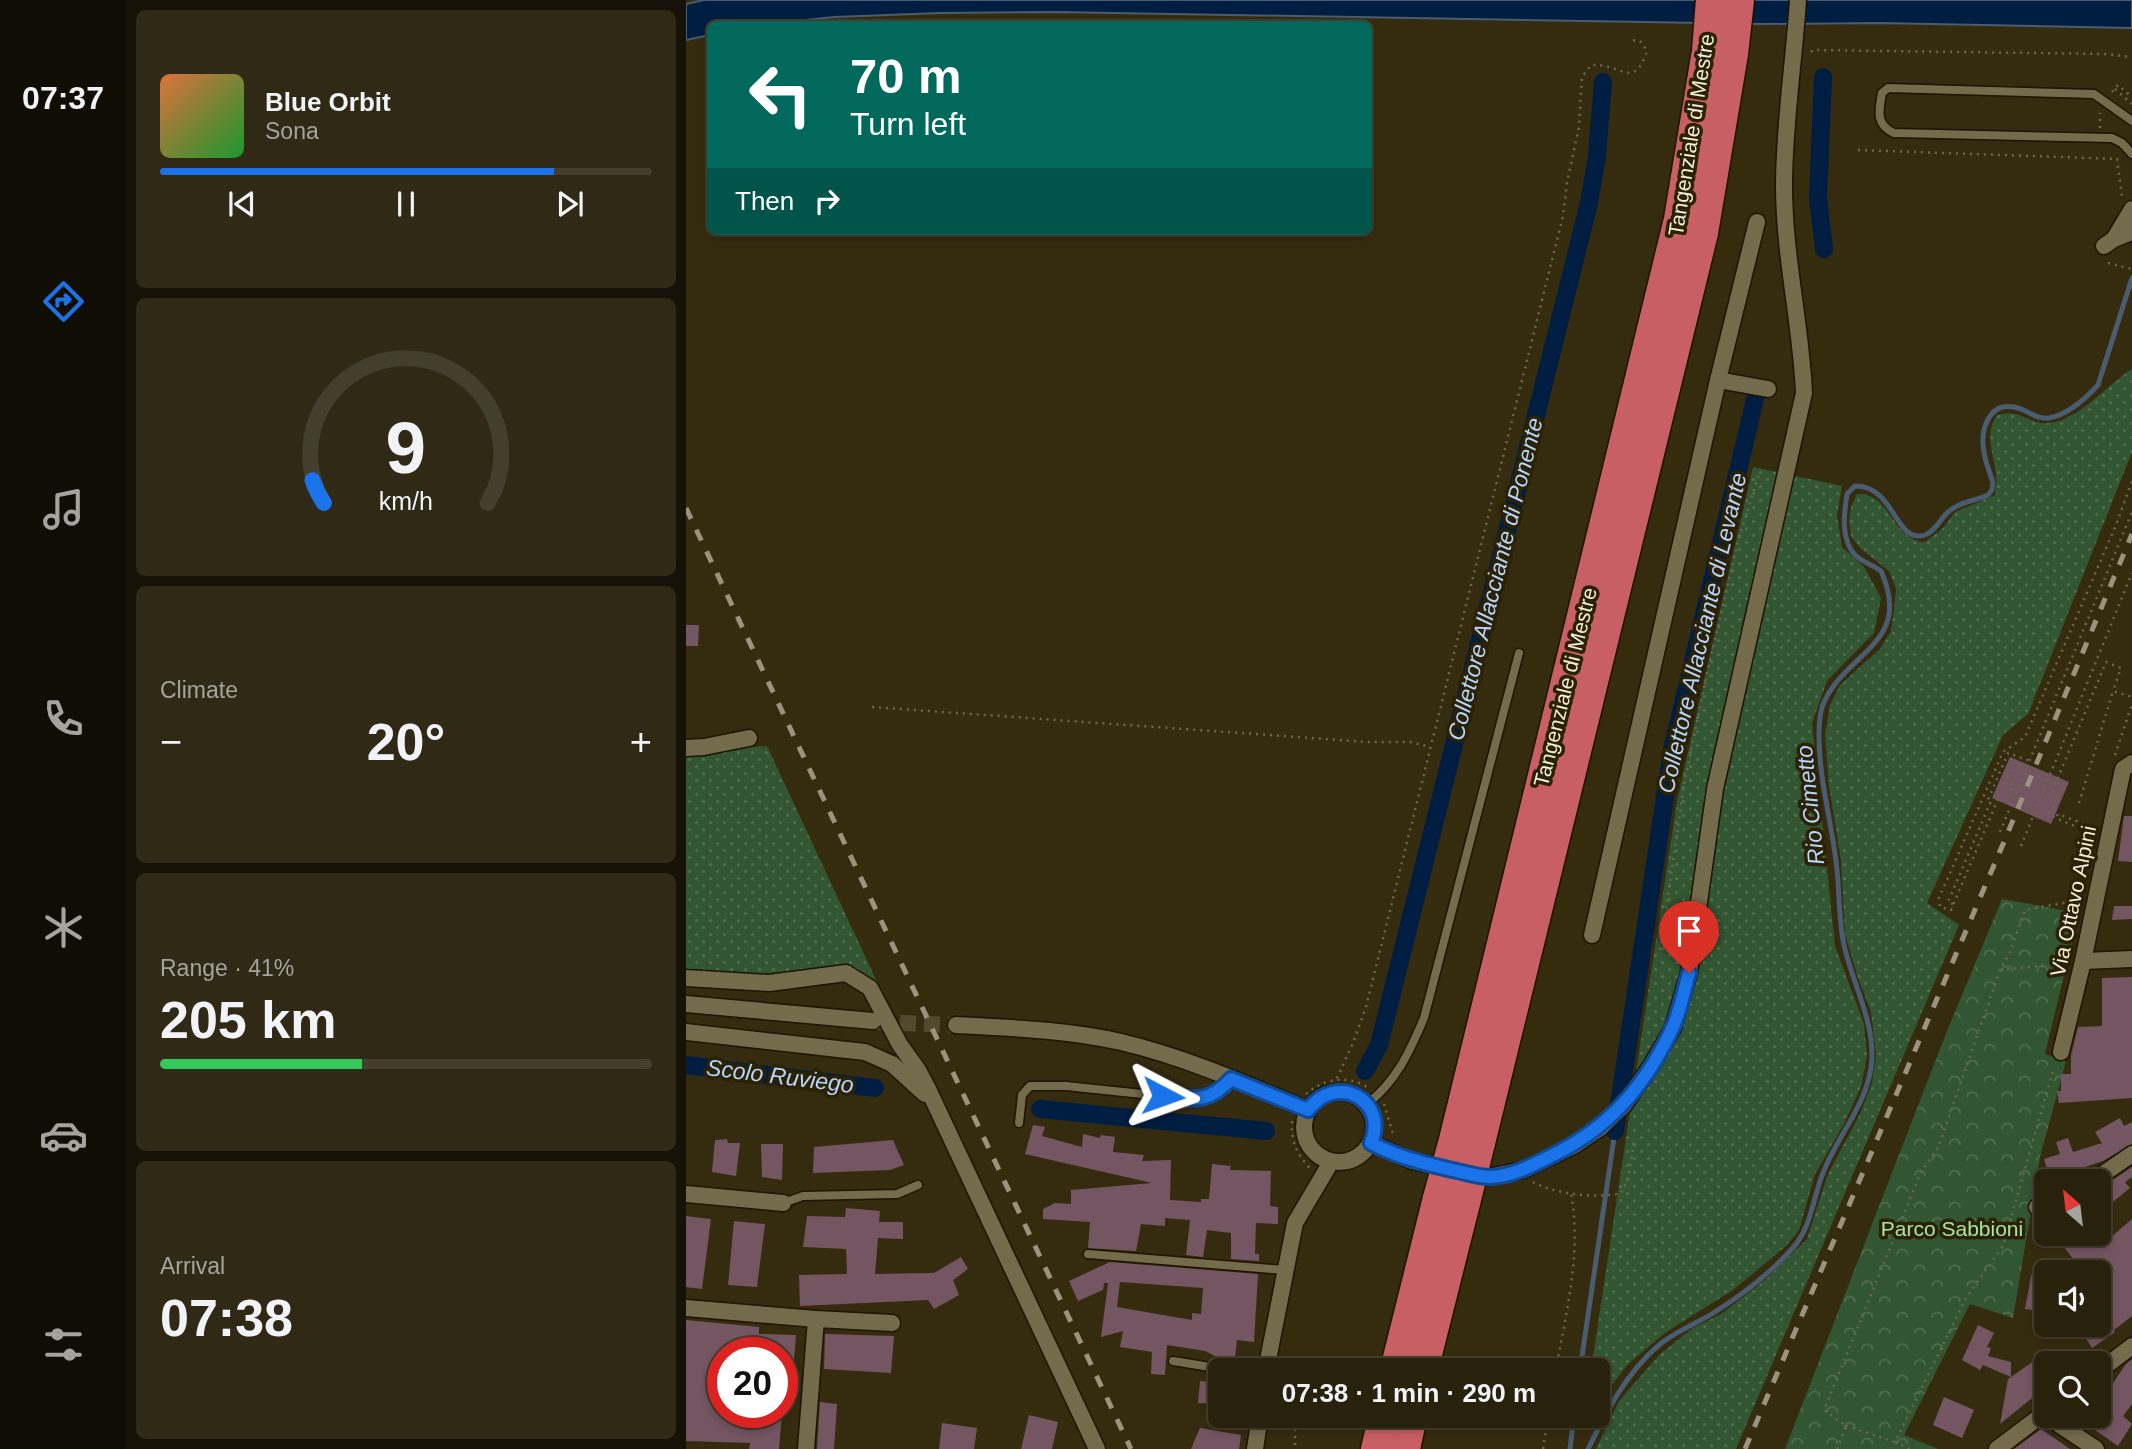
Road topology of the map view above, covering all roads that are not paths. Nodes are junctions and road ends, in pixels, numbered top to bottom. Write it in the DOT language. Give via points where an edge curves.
graph roads {
  1 [pos="1711,0"];
  2 [pos="1739,0"];
  3 [pos="1798,0"];
  4 [pos="1720,52"];
  5 [pos="2132,121"];
  6 [pos="2132,154"];
  7 [pos="2127,203"];
  8 [pos="1757,222"];
  9 [pos="2132,232"];
  10 [pos="1718,380"];
  11 [pos="1768,389"];
  12 [pos="1518,653"];
  13 [pos="750,738"];
  14 [pos="686,748"];
  15 [pos="2127,766"];
  16 [pos="1592,935"];
  17 [pos="2132,959"];
  18 [pos="2083,961"];
  19 [pos="686,978"];
  20 [pos="686,1004"];
  21 [pos="873,1021"];
  22 [pos="956,1025"];
  23 [pos="686,1032"];
  24 [pos="2061,1052"];
  25 [pos="1231,1079"];
  26 [pos="1373,1100"];
  27 [pos="934,1103"];
  28 [pos="1296,1110"];
  29 [pos="1018,1123"];
  30 [pos="1371,1143"];
  31 [pos="2132,1154"];
  32 [pos="1328,1169"];
  33 [pos="2110,1169"];
  34 [pos="919,1185"];
  35 [pos="686,1194"];
  36 [pos="1452,1200"];
  37 [pos="783,1203"];
  38 [pos="1088,1254"];
  39 [pos="1284,1270"];
  40 [pos="686,1308"];
  41 [pos="816,1319"];
  42 [pos="892,1322"];
  43 [pos="2132,1346"];
  44 [pos="1268,1358"];
  45 [pos="1399,1358"];
  46 [pos="1425,1358"];
  47 [pos="1173,1361"];
  48 [pos="2111,1362"];
  49 [pos="1208,1367"];
  50 [pos="2034,1424"];
  51 [pos="1258,1428"];
  52 [pos="1411,1428"];
  53 [pos="1413,1428"];
  54 [pos="2066,1428"];
  55 [pos="806,1449"];
  56 [pos="1097,1449"];
  57 [pos="1255,1449"];
  58 [pos="1405,1449"];
  59 [pos="1410,1449"];
  60 [pos="1997,1449"];
  61 [pos="2096,1449"];
  1 -- 4 [label="highway, Tangenziale di Mestre"];
  2 -- 4 [label="highway, Tangenziale di Mestre"];
  3 -- 30 [label="street" via="1784,188 1804,393 1715,789 1689,973 1673,1028 1624,1105 1600,1128 1522,1170 1488,1177 1412,1161"];
  4 -- 36 [label="highway, Tangenziale di Mestre, bridge" via="1703,233"];
  5 -- 6 [label="lane" via="2094,94 1888,88 1882,93 1879,116 1881,124 1894,133 2112,138"];
  7 -- 9 [label="street" via="2110,247"];
  8 -- 10 [label="street"];
  10 -- 11 [label="street"];
  10 -- 16 [label="street"];
  12 -- 26 [label="lane" via="1424,1018 1407,1059"];
  13 -- 14 [label="street"];
  15 -- 18 [label="street, Via Ottavo Alpini"];
  17 -- 18 [label="street"];
  18 -- 24 [label="street, Via Ottavo Alpini"];
  19 -- 27 [label="street" via="769,983 846,973 870,988"];
  20 -- 21 [label="street"];
  22 -- 25 [label="street" via="1119,1042"];
  23 -- 27 [label="street" via="865,1052 892,1064"];
  25 -- 28 [label="street"];
  25 -- 29 [label="lane" via="1208,1097 1190,1098 1030,1086 1022,1095"];
  26 -- 28 [label="street" via="1336,1086"];
  26 -- 30 [label="street"];
  27 -- 56 [label="street"];
  28 -- 32 [label="street" via="1308,1145"];
  30 -- 32 [label="street" via="1354,1160"];
  31 -- 33 [label="street"];
  32 -- 39 [label="street" via="1295,1223"];
  34 -- 37 [label="lane" via="897,1195 803,1196"];
  35 -- 37 [label="street"];
  36 -- 45 [label="highway, Tangenziale di Mestre"];
  36 -- 46 [label="highway, Tangenziale di Mestre"];
  38 -- 39 [label="lane"];
  39 -- 44 [label="street"];
  40 -- 41 [label="street"];
  41 -- 42 [label="street"];
  41 -- 55 [label="street"];
  43 -- 48 [label="street"];
  47 -- 49 [label="lane"];
  50 -- 60 [label="street"];
  51 -- 57 [label="street"];
  52 -- 58 [label="highway"];
  53 -- 59 [label="highway"];
  54 -- 61 [label="street"];
}
